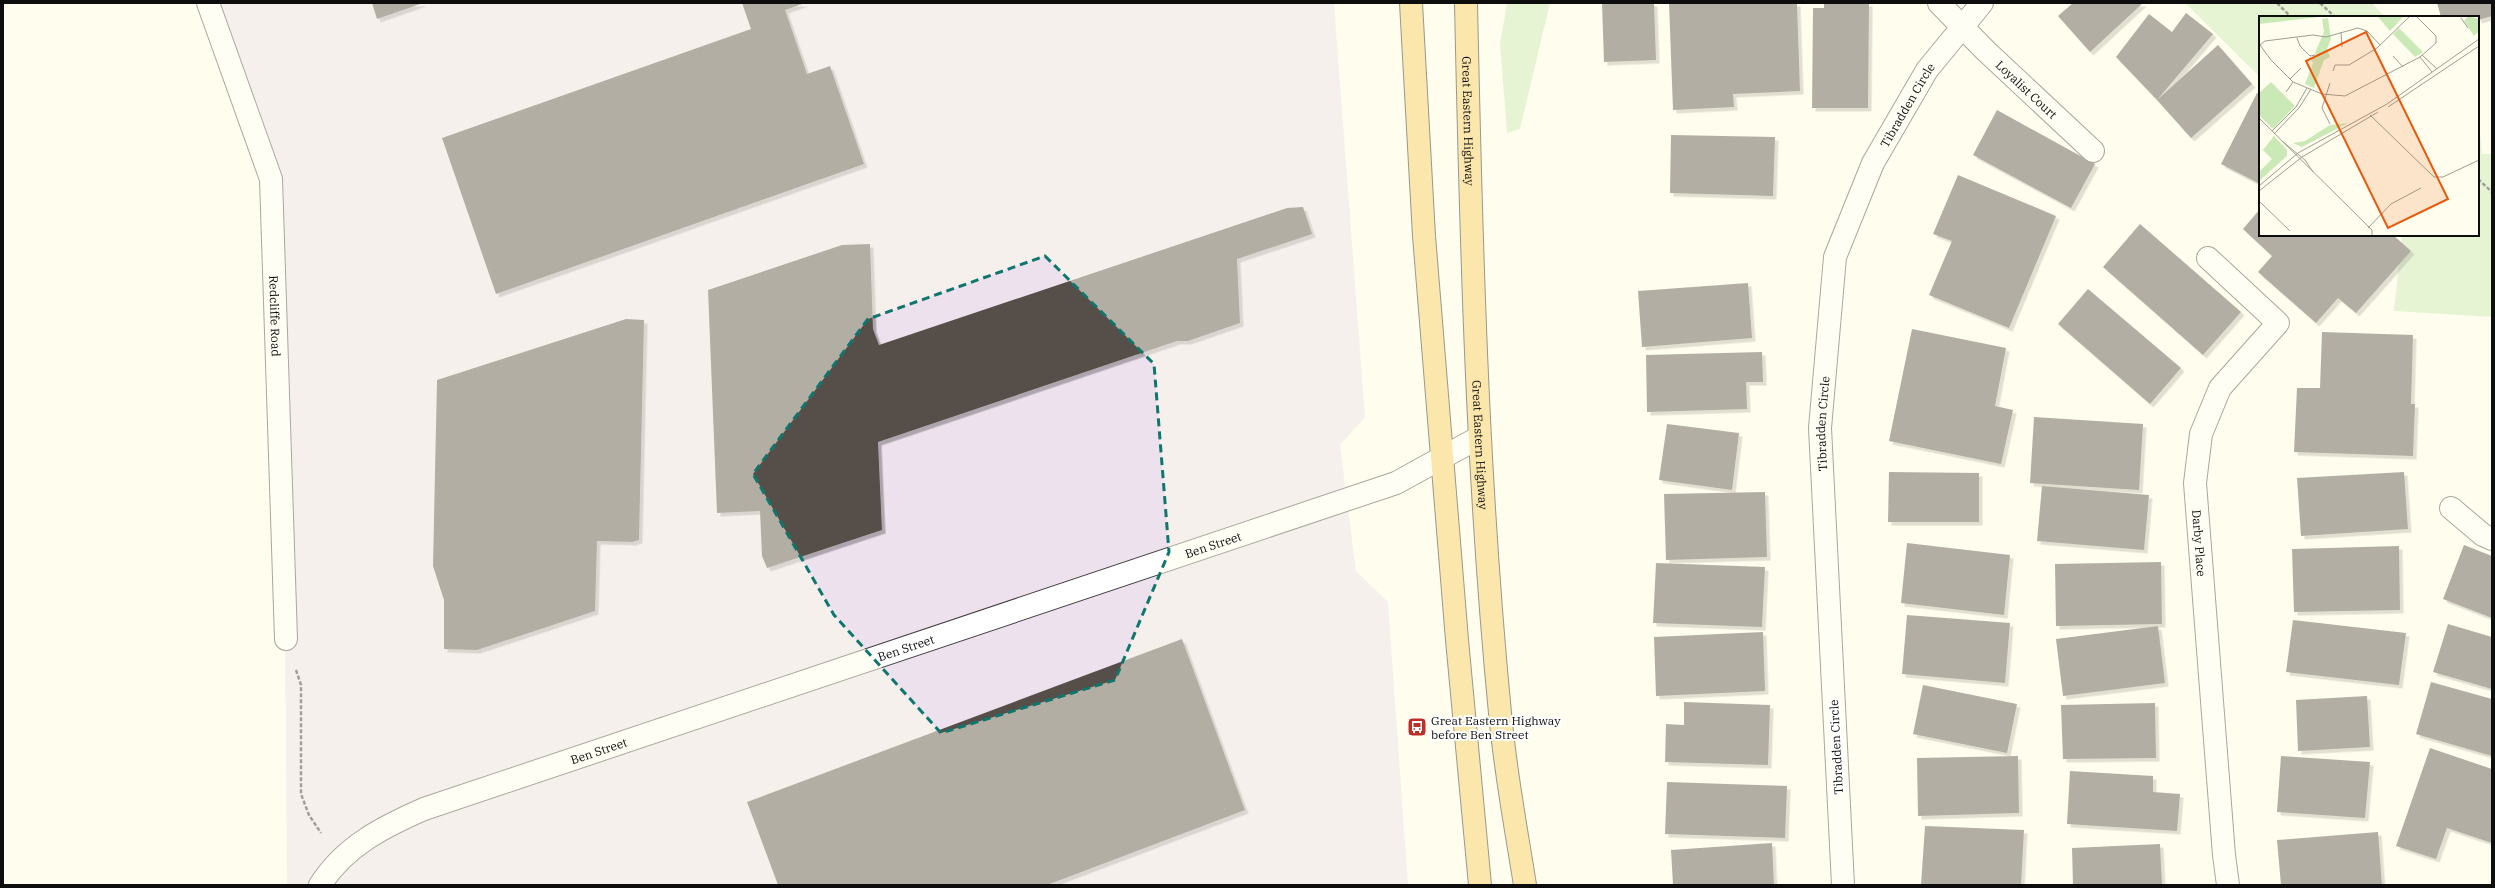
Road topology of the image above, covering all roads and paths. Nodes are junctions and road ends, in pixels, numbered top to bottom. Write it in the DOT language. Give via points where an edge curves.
graph roads {
  1 [pos="208,3"];
  2 [pos="1411,3"];
  3 [pos="1466,3"];
  4 [pos="1939,3"];
  5 [pos="1982,3"];
  6 [pos="2277,3"];
  7 [pos="2320,3"];
  8 [pos="2290,16"];
  9 [pos="2333,16"];
  10 [pos="1961,26"];
  11 [pos="2093,151"];
  12 [pos="2479,180"];
  13 [pos="2492,192"];
  14 [pos="2208,258"];
  15 [pos="1478,438"];
  16 [pos="1442,458"];
  17 [pos="2451,508"];
  18 [pos="2492,539"];
  19 [pos="286,639"];
  20 [pos="337,863"];
  21 [pos="320,885"];
  22 [pos="1480,885"];
  23 [pos="1525,885"];
  24 [pos="1843,885"];
  25 [pos="2228,885"];
  1 -- 19 [label="street, Redcliffe Road" via="271,179"];
  2 -- 16 [label="highway" via="1424,236"];
  3 -- 15 [label="highway, Great Eastern Highway" via="1471,260"];
  4 -- 10 [label="street, Loyalist Court"];
  5 -- 10 [label="street, Tibradden Circle"];
  6 -- 8 [label="path"];
  7 -- 9 [label="path"];
  10 -- 11 [label="street, Loyalist Court"];
  10 -- 24 [label="street, Tibradden Circle" via="1927,70 1873,163 1835,257 1820,428"];
  12 -- 13 [label="path"];
  14 -- 25 [label="street, Darby Place" via="2278,323 2220,388 2201,434 2195,483 2222,840"];
  15 -- 16 [label="street, Ben Street"];
  15 -- 23 [label="highway, Great Eastern Highway" via="1500,716"];
  16 -- 20 [label="street, Ben Street" via="1396,483 424,809 367,837"];
  16 -- 22 [label="highway"];
  17 -- 18 [label="street" via="2483,535"];
  19 -- 20 [label="path" via="301,685 301,794 309,815"];
  20 -- 21 [label="street"];
}
